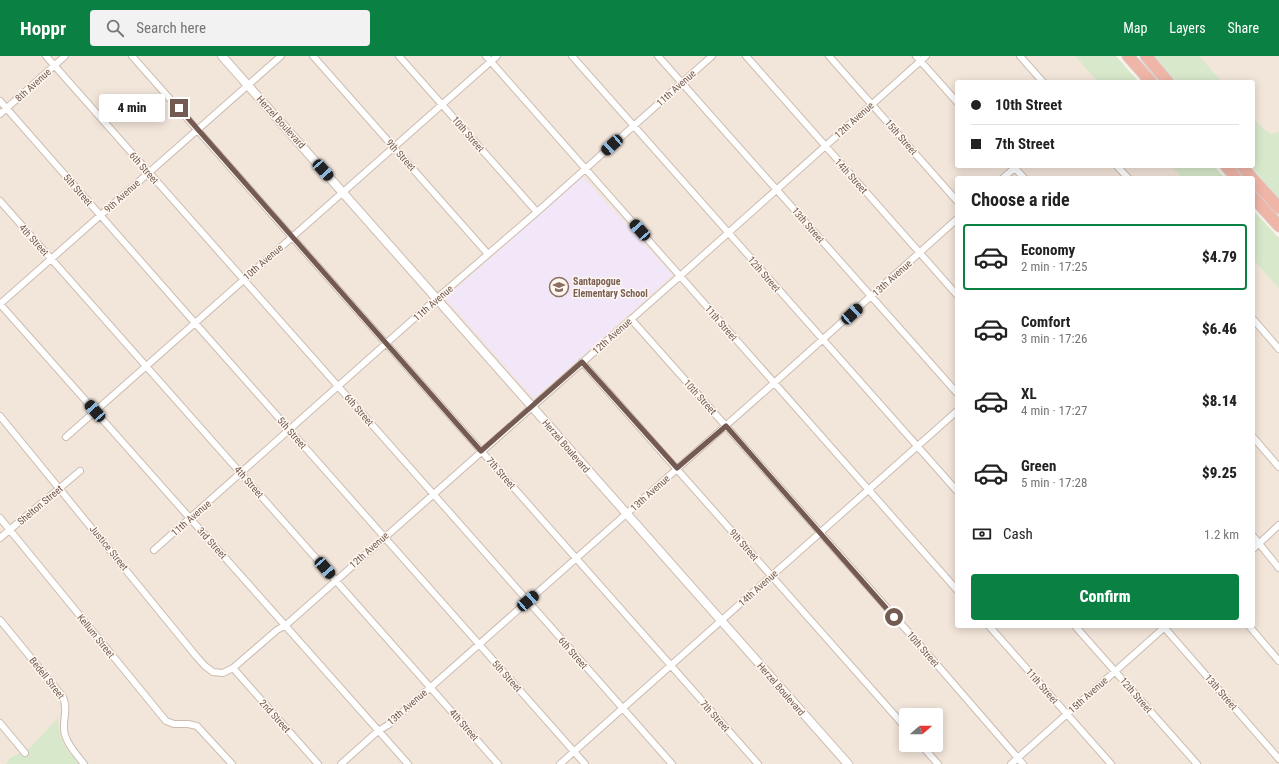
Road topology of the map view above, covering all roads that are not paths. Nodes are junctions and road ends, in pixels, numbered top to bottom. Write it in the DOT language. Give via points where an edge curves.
graph roads {
  1 [pos="46,56"];
  2 [pos="65,56"];
  3 [pos="132,56"];
  4 [pos="222,56"];
  5 [pos="280,56"];
  6 [pos="313,56"];
  7 [pos="399,56"];
  8 [pos="486,56"];
  9 [pos="497,56"];
  10 [pos="572,56"];
  11 [pos="658,56"];
  12 [pos="712,56"];
  13 [pos="746,56"];
  14 [pos="829,56"];
  15 [pos="926,56"];
  16 [pos="1020,56"];
  17 [pos="1128,56"];
  18 [pos="1146,57"];
  19 [pos="918,58"];
  20 [pos="491,62"];
  21 [pos="54,65"];
  22 [pos="1041,80"];
  23 [pos="1149,80"];
  24 [pos="1166,80"];
  25 [pos="682,82"];
  26 [pos="248,85"];
  27 [pos="955,100"];
  28 [pos="0,101"];
  29 [pos="872,104"];
  30 [pos="442,105"];
  31 [pos="6,108"];
  32 [pos="0,114"];
  33 [pos="634,125"];
  34 [pos="197,130"];
  35 [pos="824,146"];
  36 [pos="393,147"];
  37 [pos="1014,168"];
  38 [pos="1016,168"];
  39 [pos="1119,168"];
  40 [pos="1228,168"];
  41 [pos="1244,168"];
  42 [pos="585,169"];
  43 [pos="148,173"];
  44 [pos="1005,176"];
  45 [pos="1022,176"];
  46 [pos="1126,176"];
  47 [pos="1234,176"];
  48 [pos="1251,176"];
  49 [pos="1255,180"];
  50 [pos="777,189"];
  51 [pos="343,192"];
  52 [pos="955,199"];
  53 [pos="1255,199"];
  54 [pos="0,201"];
  55 [pos="1279,208"];
  56 [pos="537,212"];
  57 [pos="100,216"];
  58 [pos="955,221"];
  59 [pos="1279,226"];
  60 [pos="728,232"];
  61 [pos="292,237"];
  62 [pos="920,253"];
  63 [pos="488,254"];
  64 [pos="51,259"];
  65 [pos="680,276"];
  66 [pos="244,280"];
  67 [pos="955,293"];
  68 [pos="871,297"];
  69 [pos="436,298"];
  70 [pos="0,304"];
  71 [pos="631,319"];
  72 [pos="1255,322"];
  73 [pos="195,323"];
  74 [pos="823,340"];
  75 [pos="386,344"];
  76 [pos="1279,349"];
  77 [pos="582,362"];
  78 [pos="146,366"];
  79 [pos="774,383"];
  80 [pos="338,387"];
  81 [pos="955,391"];
  82 [pos="531,407"];
  83 [pos="95,411"];
  84 [pos="955,413"];
  85 [pos="0,416"];
  86 [pos="726,426"];
  87 [pos="289,430"];
  88 [pos="66,437"];
  89 [pos="1255,439"];
  90 [pos="918,446"];
  91 [pos="481,451"];
  92 [pos="1279,467"];
  93 [pos="677,468"];
  94 [pos="80,471"];
  95 [pos="241,473"];
  96 [pos="60,488"];
  97 [pos="955,489"];
  98 [pos="868,490"];
  99 [pos="432,494"];
  100 [pos="626,514"];
  101 [pos="0,518"];
  102 [pos="190,519"];
  103 [pos="1279,525"];
  104 [pos="10,530"];
  105 [pos="820,533"];
  106 [pos="384,537"];
  107 [pos="0,538"];
  108 [pos="1255,539"];
  109 [pos="1259,544"];
  110 [pos="1255,547"];
  111 [pos="154,550"];
  112 [pos="576,558"];
  113 [pos="1279,568"];
  114 [pos="771,576"];
  115 [pos="336,580"];
  116 [pos="955,588"];
  117 [pos="528,601"];
  118 [pos="0,620"];
  119 [pos="722,620"];
  120 [pos="286,625"];
  121 [pos="991,628"];
  122 [pos="1077,628"];
  123 [pos="1162,628"];
  124 [pos="1166,628"];
  125 [pos="1251,628"];
  126 [pos="479,644"];
  127 [pos="1279,661"];
  128 [pos="670,666"];
  129 [pos="233,668"];
  130 [pos="1115,671"];
  131 [pos="223,673"];
  132 [pos="431,687"];
  133 [pos="622,708"];
  134 [pos="1067,714"];
  135 [pos="899,720"];
  136 [pos="0,723"];
  137 [pos="378,731"];
  138 [pos="574,751"];
  139 [pos="927,752"];
  140 [pos="25,753"];
  141 [pos="1017,758"];
  142 [pos="1279,759"];
  143 [pos="84,764"];
  144 [pos="232,764"];
  145 [pos="318,764"];
  146 [pos="341,764"];
  147 [pos="408,764"];
  148 [pos="498,764"];
  149 [pos="560,764"];
  150 [pos="585,764"];
  151 [pos="672,764"];
  152 [pos="758,764"];
  153 [pos="848,764"];
  154 [pos="938,764"];
  155 [pos="1010,764"];
  156 [pos="1023,764"];
  157 [pos="1111,764"];
  158 [pos="1197,764"];
  1 -- 21 [label="street, 6th Street"];
  2 -- 21 [label="street, 8th Avenue"];
  3 -- 34 [label="street, 7th Street"];
  4 -- 26 [label="street, Herzel Boulevard"];
  5 -- 26 [label="street, 9th Avenue"];
  6 -- 36 [label="street, 9th Street"];
  7 -- 30 [label="street, 10th Street"];
  8 -- 20 [label="street, 11th Street"];
  9 -- 20 [label="street, 10th Avenue"];
  10 -- 33 [label="street, 12th Street"];
  11 -- 25 [label="street, 13th Street"];
  12 -- 25 [label="street, 11th Avenue"];
  13 -- 35 [label="street, 14th Street"];
  14 -- 29 [label="street, 15th Street"];
  15 -- 19 [label="street, 12th Avenue"];
  16 -- 22 [label="street"];
  17 -- 23 [label="highway"];
  18 -- 24 [label="highway"];
  19 -- 27 [label="street"];
  19 -- 29 [label="street, 12th Avenue"];
  20 -- 30 [label="street, 10th Avenue"];
  20 -- 42 [label="street, 11th Street"];
  21 -- 31 [label="street, 8th Avenue"];
  21 -- 43 [label="street, 6th Street"];
  25 -- 33 [label="street, 11th Avenue"];
  25 -- 50 [label="street, 13th Street"];
  26 -- 34 [label="street, 9th Avenue"];
  26 -- 51 [label="street, Herzel Boulevard"];
  28 -- 31 [label="street, 5th Street"];
  29 -- 35 [label="street, 12th Avenue"];
  29 -- 52 [label="street, 15th Street"];
  30 -- 36 [label="street, 10th Avenue"];
  30 -- 56 [label="street, 10th Street"];
  31 -- 32 [label="street, 8th Avenue"];
  31 -- 57 [label="street, 5th Street"];
  33 -- 42 [label="street, 11th Avenue"];
  33 -- 60 [label="street, 12th Street"];
  34 -- 43 [label="street, 9th Avenue"];
  34 -- 61 [label="street, 7th Street"];
  35 -- 50 [label="street, 12th Avenue"];
  35 -- 62 [label="street, 14th Street"];
  36 -- 51 [label="street, 10th Avenue"];
  36 -- 63 [label="street, 9th Street"];
  37 -- 44 [label="street"];
  38 -- 45 [label="street"];
  39 -- 46 [label="street"];
  40 -- 47 [label="highway"];
  41 -- 48 [label="highway"];
  42 -- 56 [label="street, 11th Avenue"];
  42 -- 65 [label="street, 11th Street"];
  43 -- 57 [label="street, 9th Avenue"];
  43 -- 66 [label="street, 6th Street"];
  49 -- 55 [label="highway"];
  50 -- 60 [label="street, 12th Avenue"];
  50 -- 68 [label="street, 13th Street"];
  51 -- 61 [label="street, 10th Avenue"];
  51 -- 69 [label="street, Herzel Boulevard"];
  53 -- 59 [label="highway"];
  54 -- 64 [label="street, 4th Street"];
  56 -- 63 [label="street, 11th Avenue"];
  57 -- 64 [label="street, 9th Avenue"];
  57 -- 73 [label="street, 5th Street"];
  58 -- 62 [label="street, 13th Avenue"];
  60 -- 65 [label="street, 12th Avenue"];
  60 -- 74 [label="street, 12th Street"];
  61 -- 66 [label="street, 10th Avenue"];
  61 -- 75 [label="street, 7th Street"];
  62 -- 67 [label="street, 14th Street"];
  62 -- 68 [label="street, 13th Avenue"];
  63 -- 69 [label="street, 11th Avenue"];
  64 -- 70 [label="street, 9th Avenue"];
  64 -- 78 [label="street, 4th Street"];
  65 -- 71 [label="street, 12th Avenue"];
  65 -- 79 [label="street, 11th Street"];
  66 -- 73 [label="street, 10th Avenue"];
  66 -- 80 [label="street, 6th Street"];
  68 -- 74 [label="street, 13th Avenue"];
  68 -- 81 [label="street, 13th Street"];
  69 -- 75 [label="street, 11th Avenue"];
  69 -- 82 [label="street, Herzel Boulevard"];
  70 -- 83 [label="street, 3rd Street"];
  71 -- 77 [label="street, 12th Avenue"];
  71 -- 86 [label="street, 10th Street"];
  72 -- 76 [label="street"];
  73 -- 78 [label="street, 10th Avenue"];
  73 -- 87 [label="street, 5th Street"];
  74 -- 79 [label="street, 13th Avenue"];
  74 -- 90 [label="street, 12th Street"];
  75 -- 80 [label="street, 11th Avenue"];
  75 -- 91 [label="street, 7th Street"];
  77 -- 82 [label="street, 12th Avenue"];
  77 -- 93 [label="street, 9th Street"];
  78 -- 83 [label="street, 10th Avenue"];
  78 -- 95 [label="street, 4th Street"];
  79 -- 86 [label="street, 13th Avenue"];
  79 -- 98 [label="street, 11th Street"];
  80 -- 87 [label="street, 11th Avenue"];
  80 -- 99 [label="street, 6th Street"];
  82 -- 91 [label="street, 12th Avenue"];
  82 -- 100 [label="street, Herzel Boulevard"];
  83 -- 88 [label="street, 10th Avenue"];
  83 -- 102 [label="street, 3rd Street"];
  84 -- 90 [label="street, 14th Avenue"];
  85 -- 96 [label="street, Justice Street"];
  86 -- 93 [label="street, 13th Avenue"];
  86 -- 105 [label="street, 10th Street"];
  87 -- 95 [label="street, 11th Avenue"];
  87 -- 106 [label="street, 5th Street"];
  89 -- 92 [label="street"];
  90 -- 97 [label="street, 12th Street"];
  90 -- 98 [label="street, 14th Avenue"];
  91 -- 99 [label="street, 12th Avenue"];
  91 -- 112 [label="street, 7th Street"];
  93 -- 100 [label="street, 13th Avenue"];
  93 -- 114 [label="street, 9th Street"];
  94 -- 96 [label="street, Shelton Street"];
  95 -- 102 [label="street, 11th Avenue"];
  95 -- 115 [label="street, 4th Street"];
  96 -- 104 [label="street, Shelton Street"];
  96 -- 131 [label="street, Justice Street" via="205,666 213,672"];
  98 -- 105 [label="street, 14th Avenue"];
  98 -- 116 [label="street, 11th Street"];
  99 -- 106 [label="street, 12th Avenue"];
  99 -- 117 [label="street, 6th Street"];
  100 -- 112 [label="street, 13th Avenue"];
  100 -- 119 [label="street, Herzel Boulevard"];
  101 -- 104 [label="street, Kellum Street"];
  102 -- 111 [label="street, 11th Avenue"];
  102 -- 120 [label="street, 3rd Street"];
  103 -- 109 [label="street"];
  104 -- 107 [label="street, Shelton Street"];
  104 -- 144 [label="street, Kellum Street" via="166,721 197,726"];
  105 -- 114 [label="street, 14th Avenue"];
  105 -- 141 [label="street, 10th Street"];
  106 -- 115 [label="street, 12th Avenue"];
  106 -- 126 [label="street, 5th Street"];
  108 -- 109 [label="street"];
  109 -- 110 [label="street"];
  109 -- 113 [label="street"];
  112 -- 117 [label="street, 13th Avenue"];
  112 -- 128 [label="street, 7th Street"];
  114 -- 119 [label="street, 14th Avenue"];
  114 -- 135 [label="street, 9th Street"];
  115 -- 120 [label="street, 12th Avenue"];
  115 -- 132 [label="street, 4th Street"];
  117 -- 126 [label="street, 13th Avenue"];
  117 -- 133 [label="street, 6th Street"];
  118 -- 143 [label="street, Bedell Street" via="64,697 65,734"];
  119 -- 128 [label="street, 14th Avenue"];
  119 -- 153 [label="street, Herzel Boulevard"];
  120 -- 129 [label="street, 12th Avenue"];
  120 -- 137 [label="street, 3rd Street"];
  121 -- 134 [label="street, 11th Street"];
  122 -- 130 [label="street, 12th Street"];
  123 -- 130 [label="street, 15th Avenue"];
  124 -- 142 [label="street, 13th Street"];
  125 -- 127 [label="street"];
  126 -- 132 [label="street, 13th Avenue"];
  126 -- 138 [label="street, 5th Street"];
  128 -- 133 [label="street, 14th Avenue"];
  128 -- 152 [label="street, 7th Street"];
  129 -- 131 [label="street, 12th Avenue"];
  129 -- 145 [label="street, 2nd Street"];
  130 -- 134 [label="street, 15th Avenue"];
  130 -- 158 [label="street, 12th Street"];
  132 -- 137 [label="street, 13th Avenue"];
  132 -- 148 [label="street, 4th Street"];
  133 -- 138 [label="street, 14th Avenue"];
  133 -- 151 [label="street, 6th Street"];
  134 -- 141 [label="street, 15th Avenue"];
  134 -- 157 [label="street, 11th Street"];
  136 -- 140 [label="street"];
  137 -- 146 [label="street, 13th Avenue"];
  137 -- 147 [label="street, 3rd Street"];
  138 -- 149 [label="street, 14th Avenue"];
  138 -- 150 [label="street, 5th Street"];
  139 -- 154 [label="street"];
  141 -- 155 [label="street, 15th Avenue"];
  141 -- 156 [label="street, 10th Street"];
}
